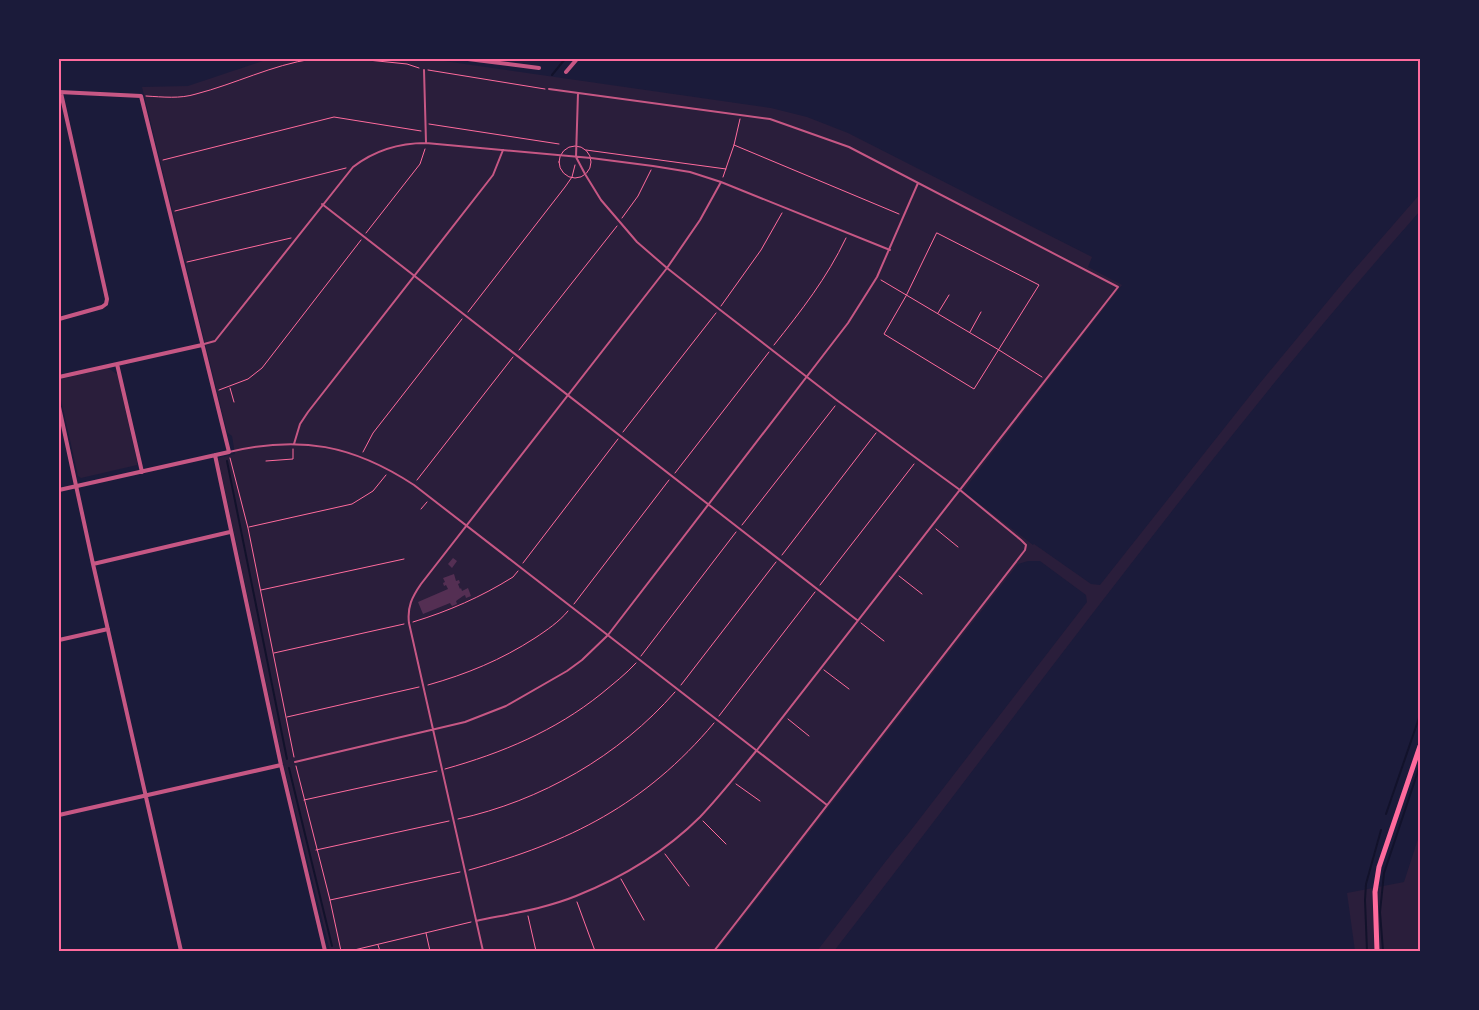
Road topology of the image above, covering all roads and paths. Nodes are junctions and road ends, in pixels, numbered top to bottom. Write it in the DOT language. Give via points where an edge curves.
graph roads {
  1 [pos="312,59"];
  2 [pos="358,59"];
  3 [pos="468,59"];
  4 [pos="577,59"];
  5 [pos="539,68"];
  6 [pos="424,70"];
  7 [pos="566,72"];
  8 [pos="549,89"];
  9 [pos="60,93"];
  10 [pos="578,93"];
  11 [pos="150,96"];
  12 [pos="740,116"];
  13 [pos="426,124"];
  14 [pos="426,132"];
  15 [pos="426,143"];
  16 [pos="559,144"];
  17 [pos="734,145"];
  18 [pos="503,150"];
  19 [pos="586,150"];
  20 [pos="576,157"];
  21 [pos="157,161"];
  22 [pos="653,166"];
  23 [pos="353,167"];
  24 [pos="726,169"];
  25 [pos="722,182"];
  26 [pos="918,183"];
  27 [pos="322,204"];
  28 [pos="785,208"];
  29 [pos="169,212"];
  30 [pos="904,216"];
  31 [pos="620,223"];
  32 [pos="848,233"];
  33 [pos="297,236"];
  34 [pos="364,236"];
  35 [pos="890,250"];
  36 [pos="182,263"];
  37 [pos="667,268"];
  38 [pos="414,277"];
  39 [pos="877,277"];
  40 [pos="949,295"];
  41 [pos="906,296"];
  42 [pos="719,309"];
  43 [pos="981,312"];
  44 [pos="937,314"];
  45 [pos="465,315"];
  46 [pos="59,319"];
  47 [pos="969,332"];
  48 [pos="202,345"];
  49 [pos="771,349"];
  50 [pos="999,350"];
  51 [pos="516,355"];
  52 [pos="117,364"];
  53 [pos="59,376"];
  54 [pos="808,376"];
  55 [pos="1044,379"];
  56 [pos="230,387"];
  57 [pos="214,391"];
  58 [pos="568,396"];
  59 [pos="234,402"];
  60 [pos="59,407"];
  61 [pos="878,431"];
  62 [pos="620,436"];
  63 [pos="294,444"];
  64 [pos="229,452"];
  65 [pos="215,456"];
  66 [pos="361,456"];
  67 [pos="918,459"];
  68 [pos="266,461"];
  69 [pos="389,469"];
  70 [pos="142,472"];
  71 [pos="672,476"];
  72 [pos="414,485"];
  73 [pos="76,487"];
  74 [pos="59,490"];
  75 [pos="960,490"];
  76 [pos="430,498"];
  77 [pos="708,504"];
  78 [pos="421,510"];
  79 [pos="467,526"];
  80 [pos="931,526"];
  81 [pos="248,528"];
  82 [pos="230,532"];
  83 [pos="958,547"];
  84 [pos="778,558"];
  85 [pos="404,559"];
  86 [pos="93,564"];
  87 [pos="520,567"];
  88 [pos="894,572"];
  89 [pos="817,589"];
  90 [pos="261,590"];
  91 [pos="922,594"];
  92 [pos="572,607"];
  93 [pos="857,620"];
  94 [pos="409,623"];
  95 [pos="108,630"];
  96 [pos="608,635"];
  97 [pos="59,640"];
  98 [pos="884,640"];
  99 [pos="274,654"];
  100 [pos="821,668"];
  101 [pos="423,686"];
  102 [pos="678,689"];
  103 [pos="849,689"];
  104 [pos="784,716"];
  105 [pos="287,717"];
  106 [pos="717,719"];
  107 [pos="433,730"];
  108 [pos="809,736"];
  109 [pos="1420,746"];
  110 [pos="757,750"];
  111 [pos="295,762"];
  112 [pos="281,765"];
  113 [pos="732,781"];
  114 [pos="146,795"];
  115 [pos="760,801"];
  116 [pos="827,805"];
  117 [pos="59,815"];
  118 [pos="699,817"];
  119 [pos="454,820"];
  120 [pos="726,844"];
  121 [pos="661,849"];
  122 [pos="316,850"];
  123 [pos="465,871"];
  124 [pos="620,876"];
  125 [pos="689,886"];
  126 [pos="575,896"];
  127 [pos="330,900"];
  128 [pos="527,910"];
  129 [pos="644,920"];
  130 [pos="476,921"];
  131 [pos="426,933"];
  132 [pos="378,944"];
  133 [pos="181,951"];
  134 [pos="325,951"];
  135 [pos="340,951"];
  136 [pos="350,951"];
  137 [pos="380,951"];
  138 [pos="430,951"];
  139 [pos="483,951"];
  140 [pos="536,951"];
  141 [pos="595,951"];
  142 [pos="714,951"];
  143 [pos="1377,951"];
  1 -- 11 [label="path" via="196,94"];
  2 -- 6 [label="path" via="406,64"];
  3 -- 5 [label="street"];
  4 -- 7 [label="street"];
  6 -- 8 [label="path"];
  6 -- 13 [label="lane"];
  8 -- 10 [label="lane"];
  9 -- 21 [label="street" via="141,96"];
  9 -- 46 [label="street" via="107,299 106,304"];
  10 -- 12 [label="lane"];
  10 -- 20 [label="lane"];
  12 -- 17 [label="path"];
  12 -- 26 [label="lane" via="770,119 841,144"];
  13 -- 14 [label="lane"];
  13 -- 16 [label="path"];
  14 -- 15 [label="lane"];
  14 -- 21 [label="path" via="334,117"];
  15 -- 18 [label="lane"];
  15 -- 23 [label="lane" via="382,149"];
  15 -- 34 [label="path" via="420,164"];
  17 -- 24 [label="path"];
  17 -- 30 [label="path"];
  18 -- 20 [label="lane"];
  18 -- 38 [label="lane" via="493,175"];
  19 -- 24 [label="path"];
  20 -- 22 [label="lane"];
  20 -- 31 [label="lane" via="601,200"];
  20 -- 45 [label="path" via="572,177"];
  21 -- 29 [label="street"];
  22 -- 25 [label="lane" via="690,172"];
  22 -- 31 [label="path"];
  23 -- 27 [label="lane"];
  23 -- 29 [label="path"];
  24 -- 25 [label="path"];
  25 -- 28 [label="lane"];
  25 -- 37 [label="lane"];
  26 -- 30 [label="lane"];
  26 -- 55 [label="lane" via="1118,287"];
  27 -- 33 [label="lane"];
  27 -- 34 [label="lane"];
  28 -- 32 [label="lane"];
  28 -- 42 [label="path" via="761,250"];
  29 -- 36 [label="street"];
  30 -- 35 [label="lane"];
  31 -- 37 [label="lane"];
  31 -- 51 [label="path"];
  32 -- 35 [label="lane"];
  32 -- 49 [label="path" via="830,270"];
  33 -- 36 [label="path"];
  33 -- 48 [label="lane" via="215,341"];
  34 -- 38 [label="lane"];
  34 -- 56 [label="path" via="262,368 248,380"];
  35 -- 39 [label="lane"];
  36 -- 48 [label="street"];
  37 -- 42 [label="lane"];
  37 -- 58 [label="lane"];
  38 -- 45 [label="lane"];
  38 -- 63 [label="lane" via="308,412 300,424"];
  39 -- 41 [label="path"];
  39 -- 54 [label="lane" via="848,323"];
  40 -- 44 [label="path"];
  41 -- 44 [label="path"];
  41 -- 50 [label="path" via="884,334 974,389"];
  41 -- 50 [label="path" via="938,233 1039,285"];
  42 -- 49 [label="lane"];
  42 -- 62 [label="path"];
  43 -- 47 [label="path"];
  44 -- 47 [label="path"];
  45 -- 51 [label="lane"];
  45 -- 66 [label="path" via="373,433"];
  47 -- 50 [label="path"];
  48 -- 52 [label="street"];
  48 -- 57 [label="street"];
  49 -- 54 [label="lane"];
  49 -- 71 [label="path"];
  50 -- 55 [label="path"];
  51 -- 58 [label="lane"];
  51 -- 72 [label="path"];
  52 -- 53 [label="street"];
  52 -- 70 [label="street"];
  54 -- 61 [label="lane"];
  54 -- 77 [label="lane"];
  55 -- 75 [label="lane"];
  56 -- 57 [label="path"];
  56 -- 59 [label="path"];
  57 -- 64 [label="street"];
  58 -- 62 [label="lane"];
  58 -- 79 [label="lane"];
  60 -- 73 [label="street"];
  61 -- 67 [label="lane"];
  61 -- 84 [label="path"];
  62 -- 71 [label="lane"];
  62 -- 87 [label="path"];
  63 -- 64 [label="lane"];
  63 -- 66 [label="lane" via="329,447"];
  63 -- 68 [label="path" via="293,459"];
  64 -- 65 [label="street"];
  64 -- 81 [label="path"];
  65 -- 70 [label="street"];
  65 -- 82 [label="street"];
  66 -- 69 [label="lane"];
  67 -- 75 [label="lane"];
  67 -- 89 [label="path"];
  69 -- 72 [label="lane"];
  69 -- 81 [label="path" via="373,490 352,504"];
  70 -- 73 [label="street"];
  71 -- 77 [label="lane"];
  71 -- 92 [label="path"];
  72 -- 76 [label="lane"];
  73 -- 74 [label="street"];
  73 -- 86 [label="street"];
  75 -- 80 [label="lane"];
  75 -- 116 [label="lane" via="1022,540 1025,550"];
  76 -- 78 [label="path"];
  76 -- 79 [label="lane"];
  77 -- 84 [label="lane"];
  77 -- 96 [label="lane"];
  79 -- 87 [label="lane"];
  79 -- 94 [label="lane" via="412,596"];
  80 -- 83 [label="path"];
  80 -- 88 [label="lane"];
  81 -- 90 [label="path"];
  82 -- 86 [label="street"];
  82 -- 112 [label="street"];
  84 -- 89 [label="lane"];
  84 -- 102 [label="path"];
  85 -- 90 [label="path"];
  86 -- 95 [label="street"];
  87 -- 92 [label="lane"];
  87 -- 94 [label="path" via="513,577 466,604"];
  88 -- 91 [label="path"];
  88 -- 93 [label="lane"];
  89 -- 93 [label="lane"];
  89 -- 106 [label="path"];
  90 -- 99 [label="path"];
  92 -- 96 [label="lane"];
  92 -- 101 [label="path" via="547,630 499,659 462,675"];
  93 -- 98 [label="path"];
  93 -- 100 [label="lane"];
  94 -- 99 [label="path"];
  94 -- 101 [label="lane"];
  95 -- 97 [label="street"];
  95 -- 114 [label="street"];
  96 -- 102 [label="lane"];
  96 -- 107 [label="lane" via="582,660 530,694 465,722"];
  99 -- 105 [label="path"];
  100 -- 103 [label="path"];
  100 -- 104 [label="lane"];
  101 -- 105 [label="path"];
  101 -- 107 [label="lane"];
  102 -- 106 [label="lane"];
  102 -- 119 [label="path" via="632,734 560,782 507,805"];
  104 -- 108 [label="path"];
  104 -- 110 [label="lane"];
  105 -- 111 [label="path"];
  106 -- 110 [label="lane"];
  106 -- 123 [label="path" via="660,778 603,818 551,844"];
  107 -- 111 [label="lane"];
  107 -- 119 [label="lane"];
  109 -- 143 [label="main road" via="1379,868 1375,892"];
  110 -- 113 [label="lane"];
  110 -- 116 [label="lane"];
  111 -- 122 [label="path"];
  112 -- 114 [label="street"];
  112 -- 134 [label="street"];
  113 -- 115 [label="path"];
  113 -- 118 [label="lane"];
  114 -- 117 [label="street"];
  114 -- 133 [label="street"];
  116 -- 142 [label="lane"];
  118 -- 120 [label="path"];
  118 -- 121 [label="lane"];
  119 -- 122 [label="path"];
  119 -- 123 [label="lane"];
  121 -- 124 [label="lane"];
  121 -- 125 [label="path"];
  122 -- 127 [label="path"];
  123 -- 127 [label="path"];
  123 -- 130 [label="lane"];
  124 -- 126 [label="lane"];
  124 -- 129 [label="path"];
  126 -- 128 [label="lane"];
  126 -- 141 [label="path"];
  127 -- 135 [label="path"];
  128 -- 130 [label="lane"];
  128 -- 140 [label="path"];
  130 -- 131 [label="path"];
  130 -- 139 [label="lane"];
  131 -- 132 [label="path"];
  131 -- 138 [label="path"];
  132 -- 136 [label="path"];
  132 -- 137 [label="path"];
}
